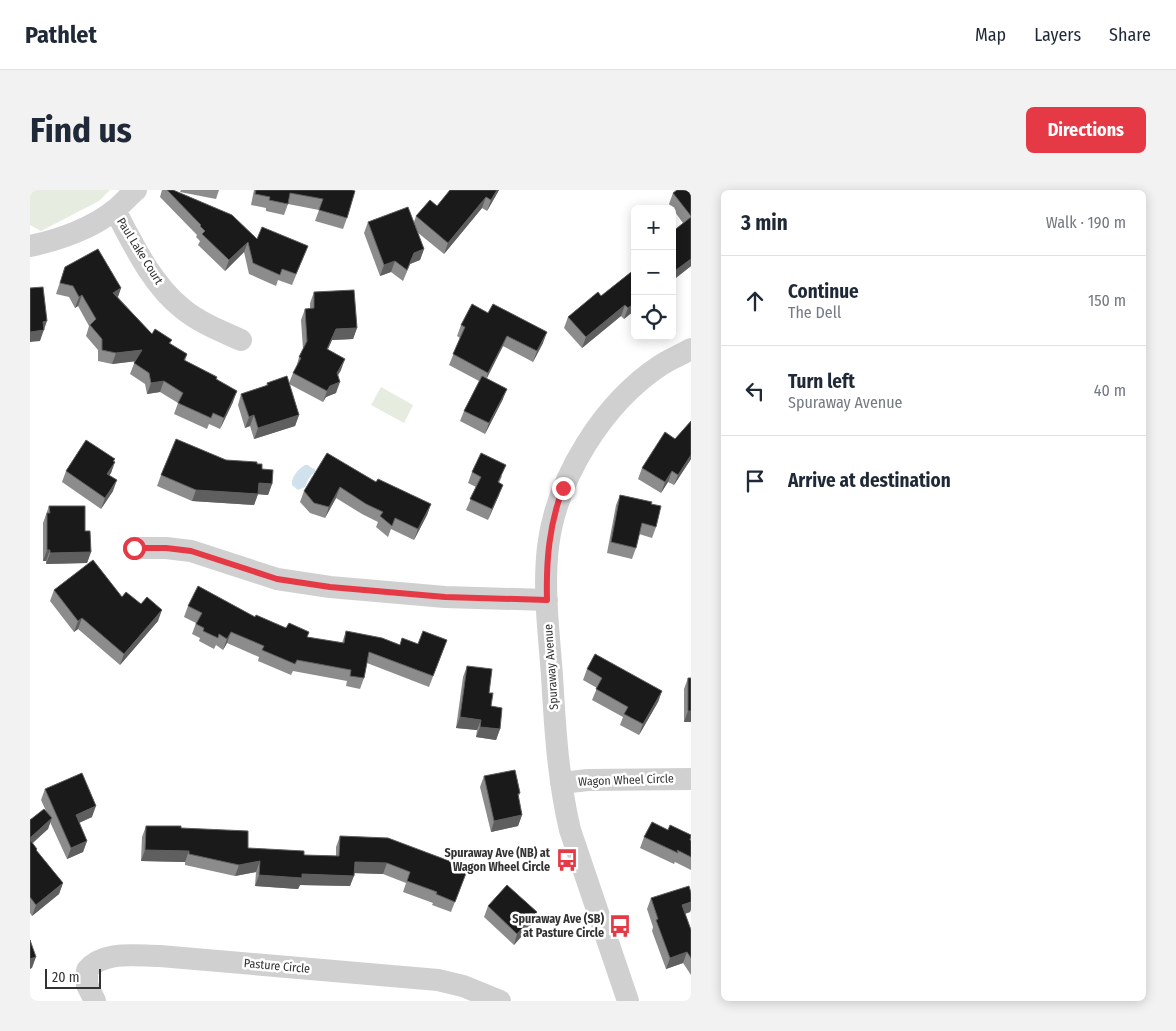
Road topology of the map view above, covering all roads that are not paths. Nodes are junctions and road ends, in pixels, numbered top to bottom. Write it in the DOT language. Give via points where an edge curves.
graph roads {
  1 [pos="136,190"];
  2 [pos="115,210"];
  3 [pos="30,246"];
  4 [pos="241,340"];
  5 [pos="691,349"];
  6 [pos="134,548"];
  7 [pos="547,600"];
  8 [pos="691,779"];
  9 [pos="561,783"];
  10 [pos="95,1001"];
  11 [pos="500,1001"];
  12 [pos="628,1001"];
  1 -- 2 [label="street"];
  2 -- 3 [label="street" via="82,229"];
  2 -- 4 [label="street, Paul Lake Court" via="145,263 173,300 200,321"];
  5 -- 7 [label="street, Spuraway Avenue" via="660,366 628,392 598,427 577,461 558,501 550,531 546,563"];
  6 -- 7 [label="street" via="191,551 277,579 330,587 445,597"];
  7 -- 9 [label="street, Spuraway Avenue"];
  8 -- 9 [label="street, Wagon Wheel Circle"];
  9 -- 12 [label="street, Spuraway Avenue" via="570,830"];
  10 -- 11 [label="street, Pasture Circle" via="87,984 86,970 98,960 126,955 438,980"];
}
